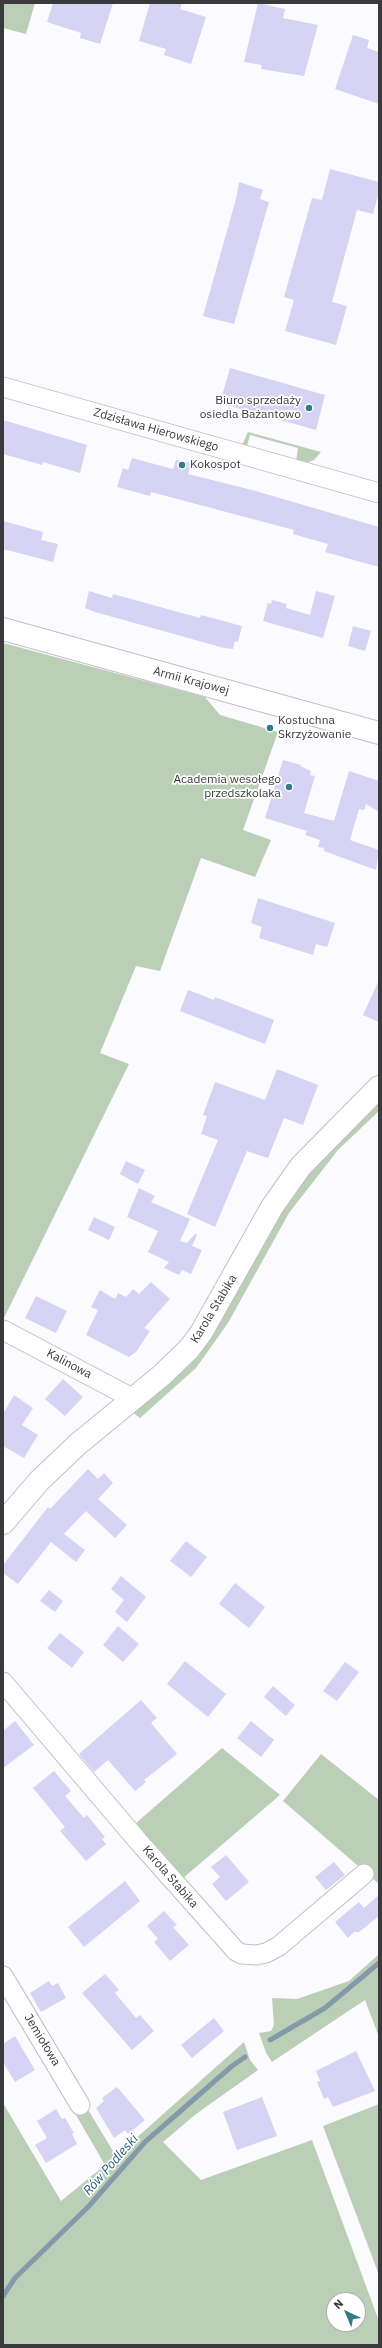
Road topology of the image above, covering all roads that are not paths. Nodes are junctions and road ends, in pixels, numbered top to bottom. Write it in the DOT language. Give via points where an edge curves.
graph roads {
  1 [pos="3,387"];
  2 [pos="379,493"];
  3 [pos="3,629"];
  4 [pos="379,733"];
  5 [pos="379,1087"];
  6 [pos="3,1330"];
  7 [pos="134,1399"];
  8 [pos="3,1523"];
  9 [pos="3,1682"];
  10 [pos="364,1874"];
  11 [pos="3,1976"];
  12 [pos="80,2105"];
  1 -- 2 [label="street, Zdzisława Hierowskiego"];
  3 -- 4 [label="street, Armii Krajowej"];
  5 -- 7 [label="street, Karola Stabika" via="301,1166 272,1207 201,1333 167,1370"];
  6 -- 7 [label="street, Kalinowa"];
  7 -- 8 [label="street, Karola Stabika" via="78,1444"];
  9 -- 10 [label="street, Karola Stabika" via="236,1951 256,1956 279,1946"];
  11 -- 12 [label="street, Jemiołowa"];
}
